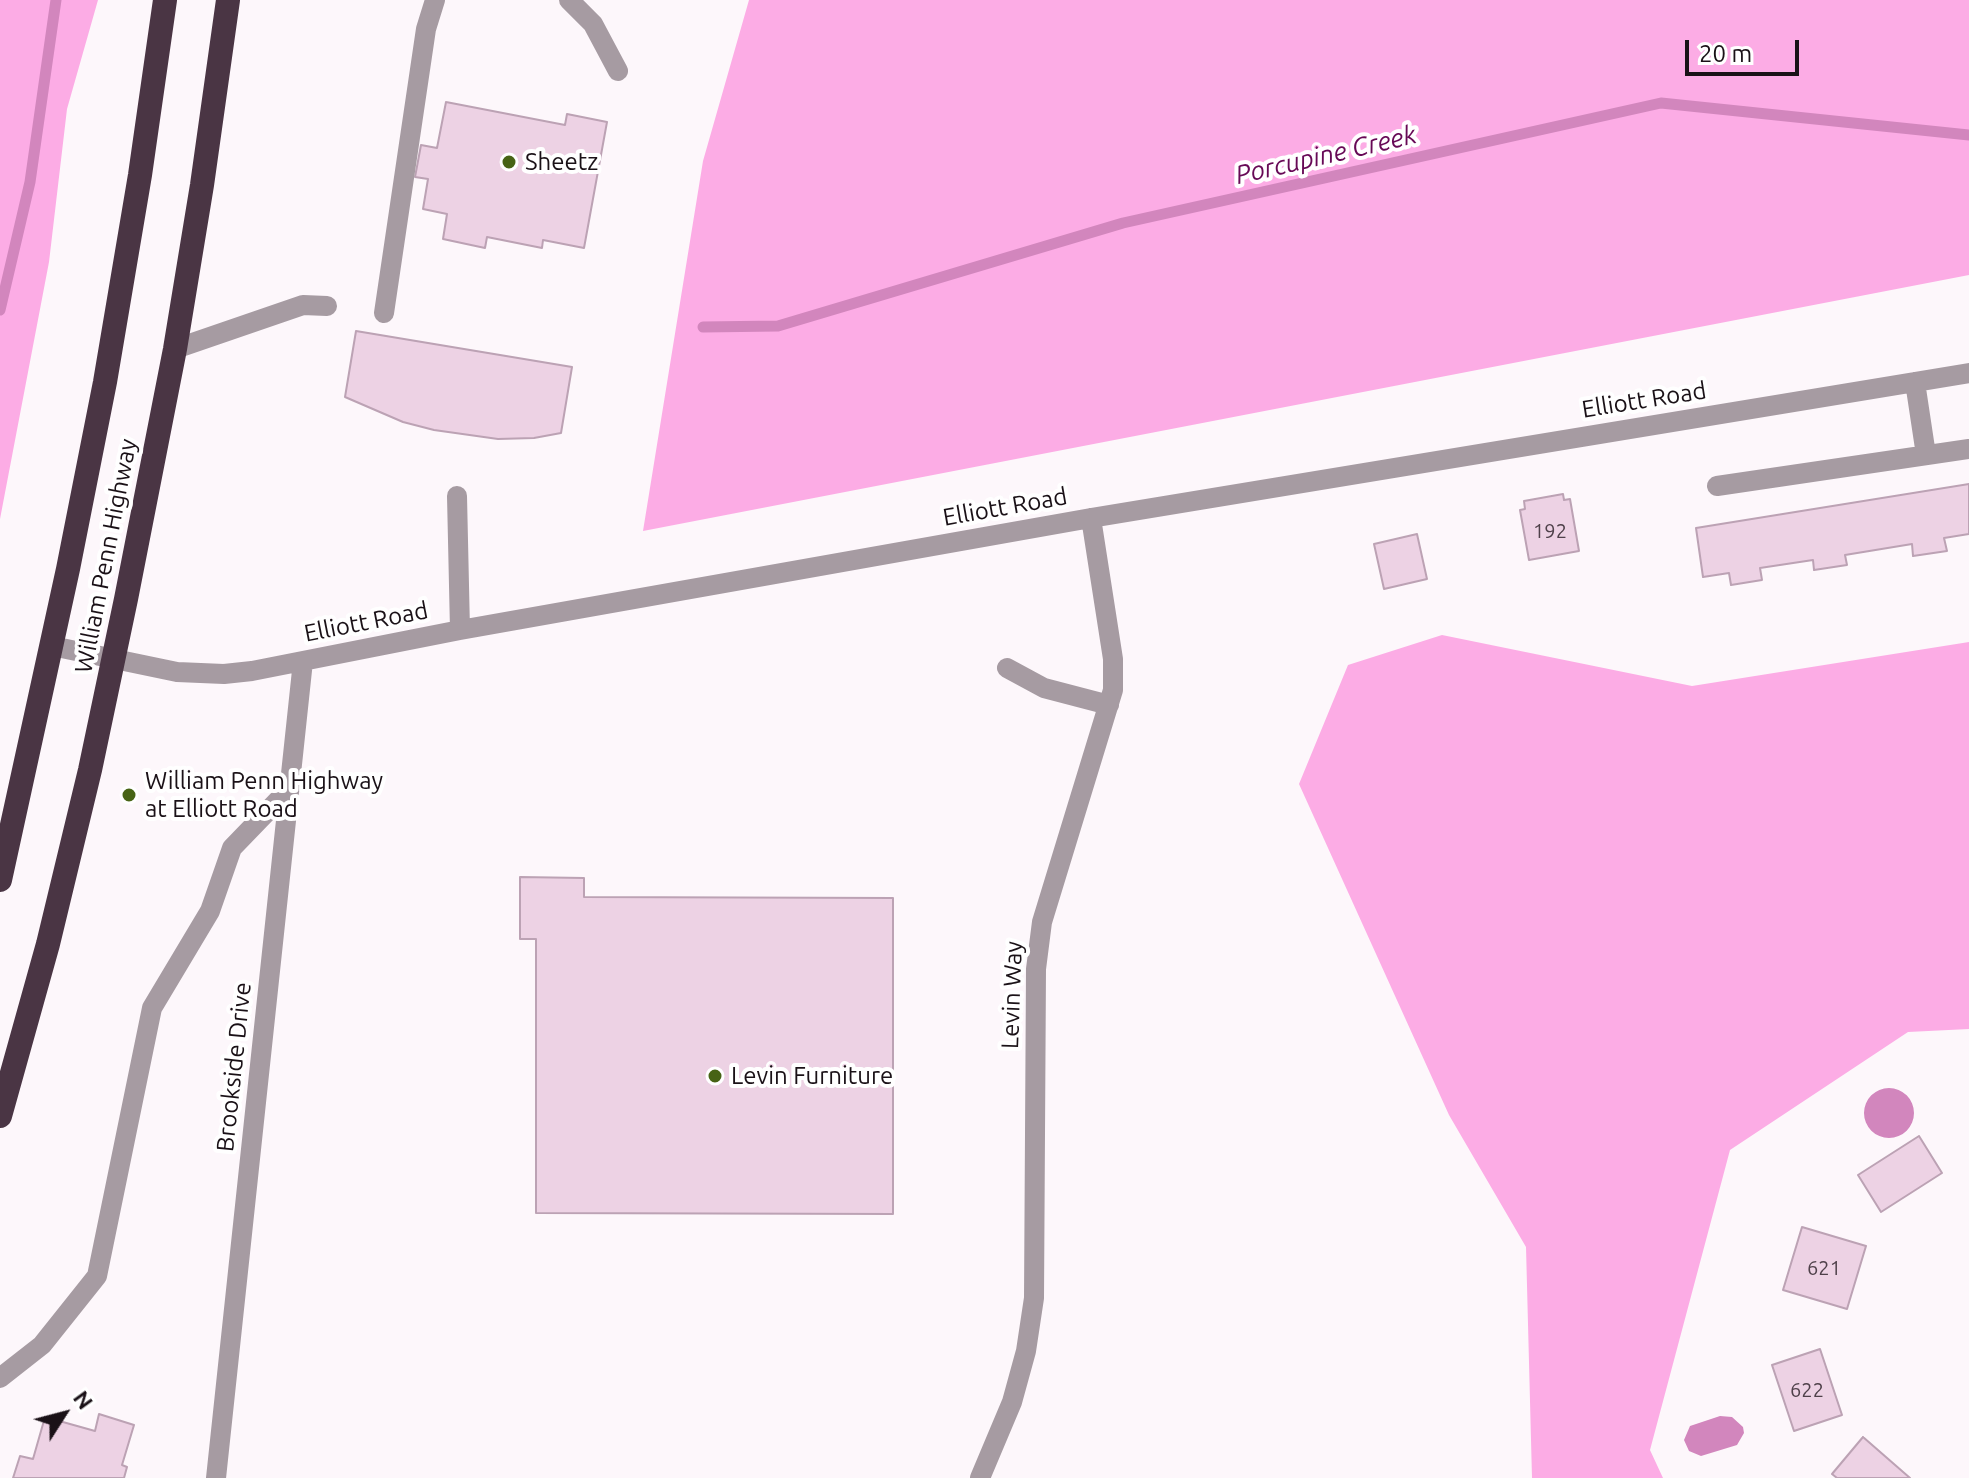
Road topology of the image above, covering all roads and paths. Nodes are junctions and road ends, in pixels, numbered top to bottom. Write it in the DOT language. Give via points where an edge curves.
graph roads {
  1 [pos="165,0"];
  2 [pos="228,0"];
  3 [pos="435,0"];
  4 [pos="569,0"];
  5 [pos="618,71"];
  6 [pos="327,306"];
  7 [pos="384,313"];
  8 [pos="175,349"];
  9 [pos="1969,373"];
  10 [pos="1915,382"];
  11 [pos="1969,449"];
  12 [pos="1926,455"];
  13 [pos="1717,486"];
  14 [pos="457,496"];
  15 [pos="1091,518"];
  16 [pos="460,630"];
  17 [pos="52,646"];
  18 [pos="114,659"];
  19 [pos="303,661"];
  20 [pos="1007,668"];
  21 [pos="1109,705"];
  22 [pos="289,789"];
  23 [pos="0,880"];
  24 [pos="0,1116"];
  25 [pos="0,1378"];
  26 [pos="216,1478"];
  27 [pos="980,1478"];
  1 -- 17 [label="highway, William Penn Highway" via="105,382"];
  2 -- 8 [label="highway, William Penn Highway"];
  3 -- 7 [label="street" via="426,29"];
  4 -- 5 [label="street" via="593,24"];
  6 -- 8 [label="street" via="303,305"];
  8 -- 18 [label="highway, William Penn Highway"];
  9 -- 10 [label="street, Elliott Road"];
  10 -- 12 [label="street"];
  10 -- 15 [label="street, Elliott Road"];
  11 -- 12 [label="street"];
  12 -- 13 [label="street"];
  14 -- 16 [label="street"];
  15 -- 16 [label="street, Elliott Road"];
  15 -- 21 [label="street, Levin Way" via="1113,659"];
  16 -- 19 [label="street, Elliott Road"];
  17 -- 18 [label="street, Elliott Road"];
  17 -- 23 [label="highway, William Penn Highway"];
  18 -- 19 [label="street, Elliott Road" via="212,674"];
  18 -- 24 [label="highway, William Penn Highway" via="48,944"];
  19 -- 22 [label="street, Brookside Drive"];
  20 -- 21 [label="street" via="1044,688"];
  21 -- 27 [label="street, Levin Way" via="1042,922 1036,969 1034,1298 1012,1402"];
  22 -- 25 [label="street" via="232,848 210,911 152,1008 97,1276 42,1345"];
  22 -- 26 [label="street, Brookside Drive"];
}
